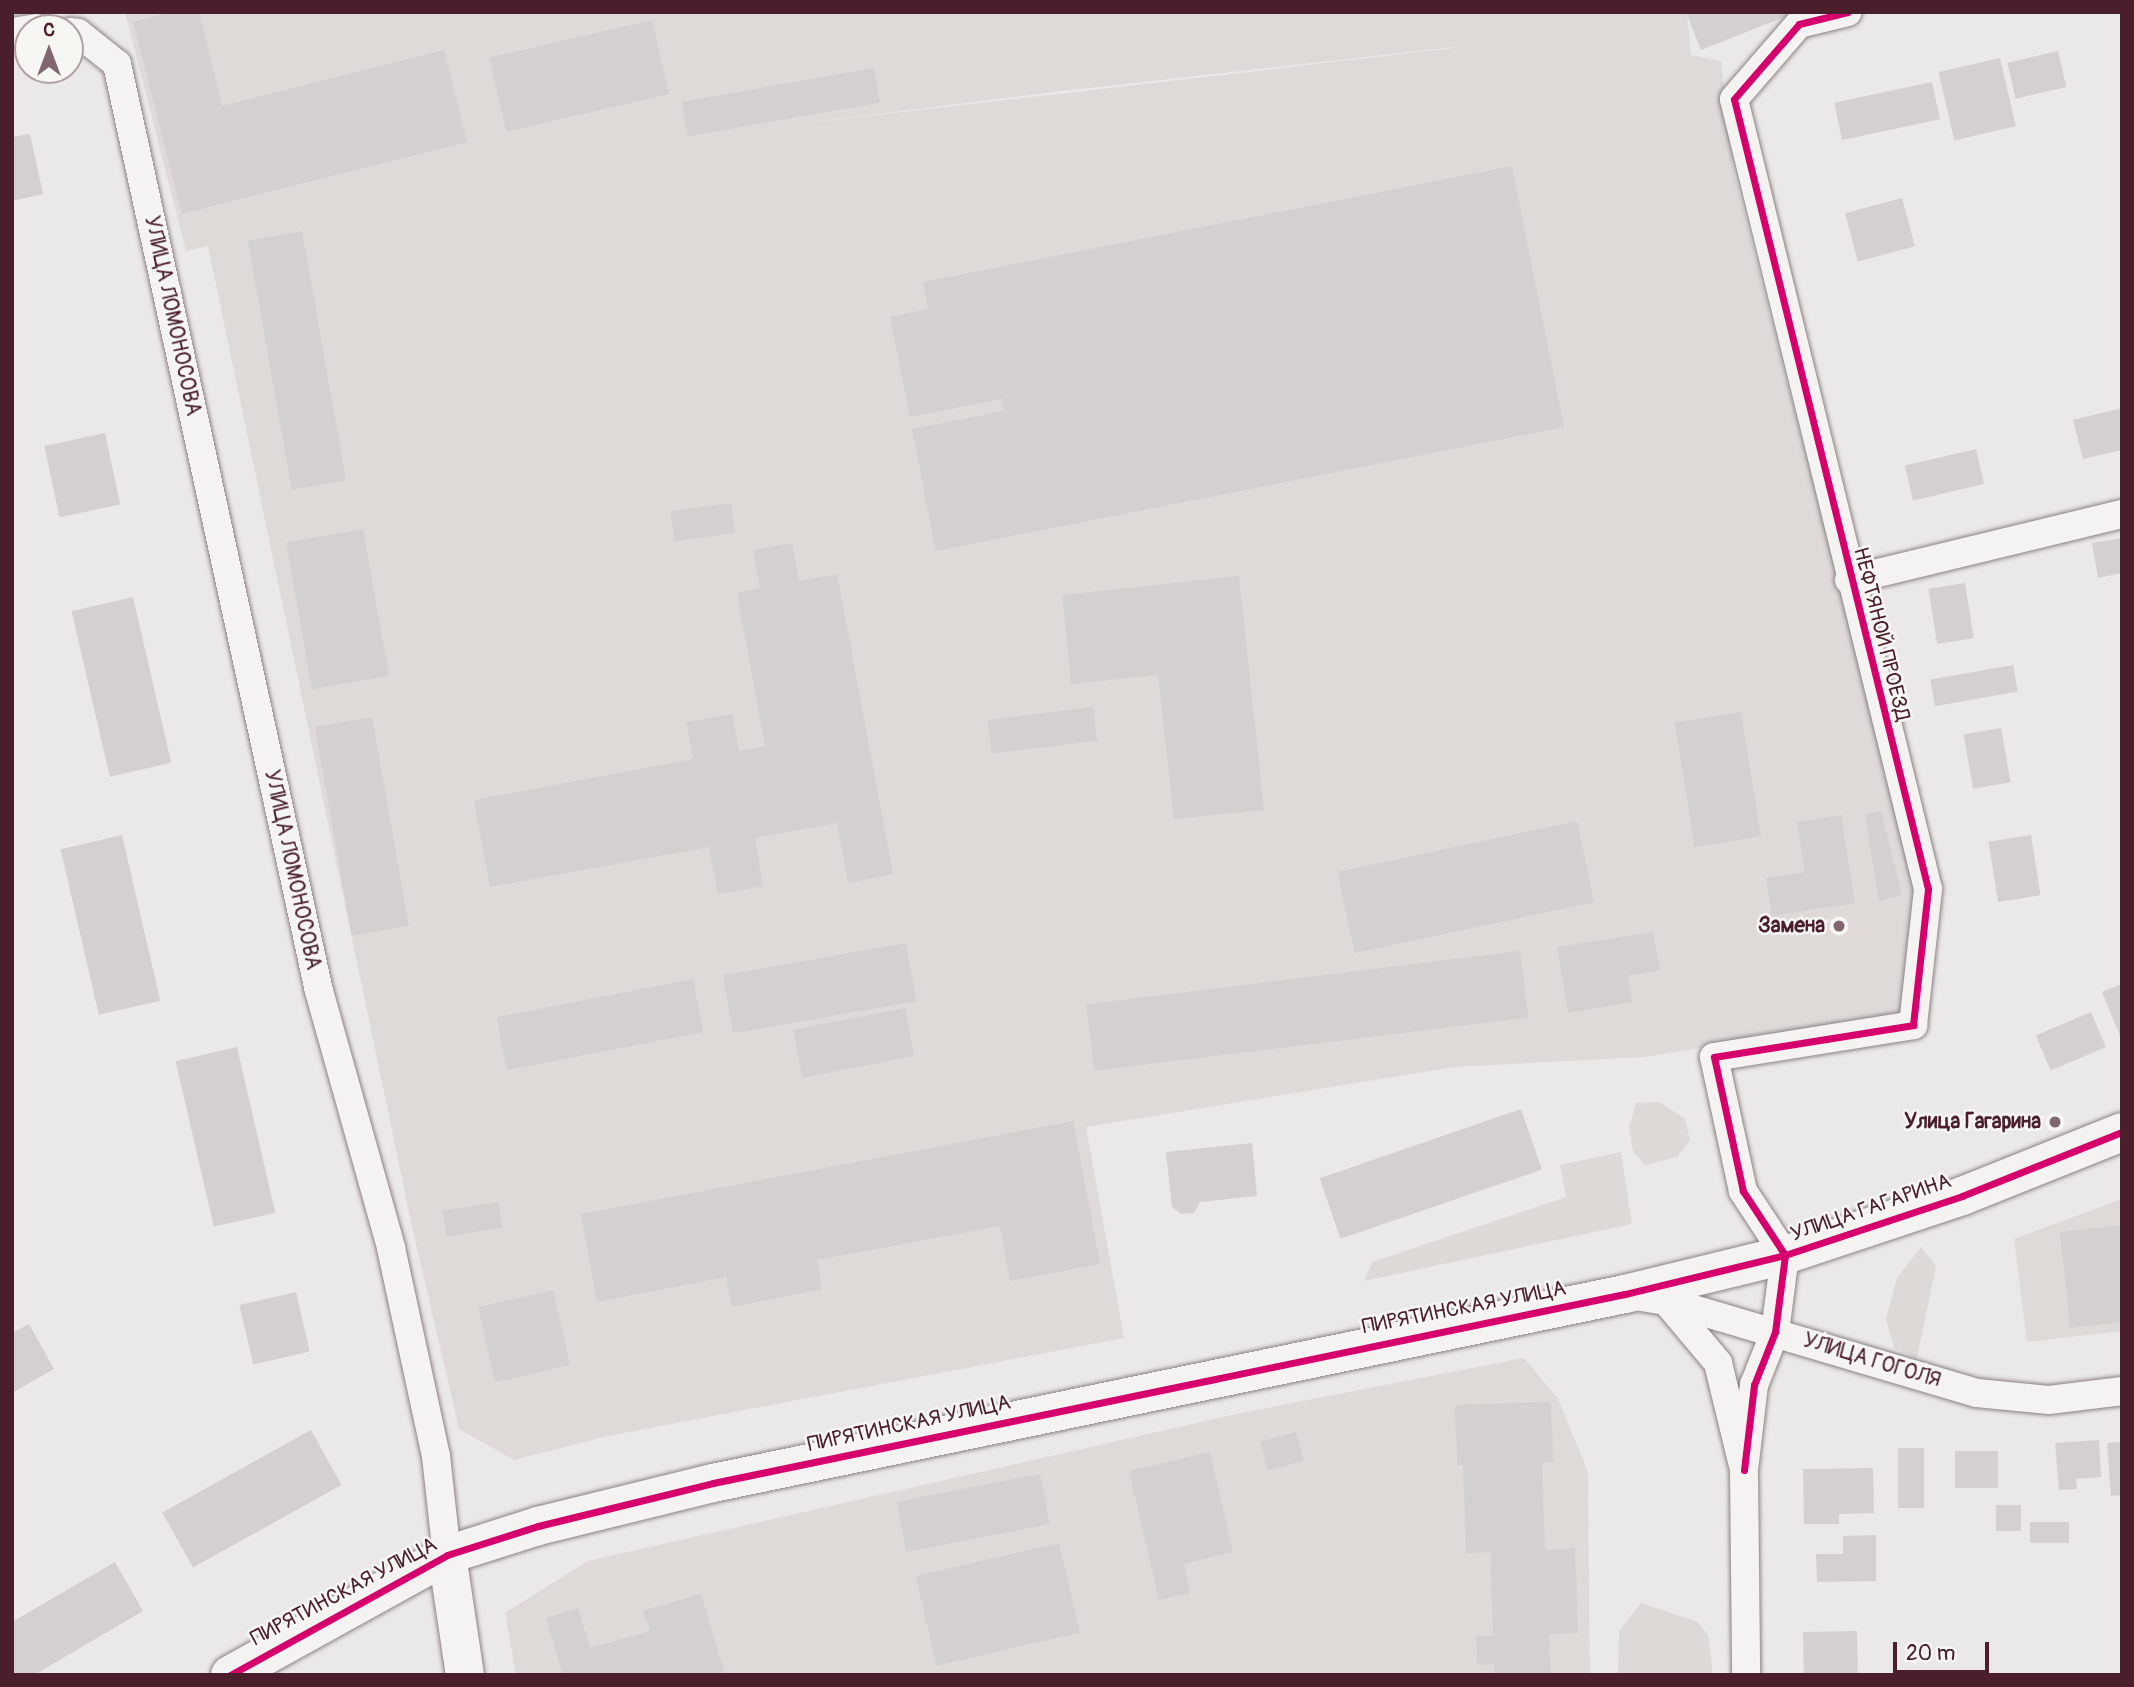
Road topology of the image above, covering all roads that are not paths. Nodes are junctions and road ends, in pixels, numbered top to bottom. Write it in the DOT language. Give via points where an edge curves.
graph roads {
  1 [pos="1849,12"];
  2 [pos="84,38"];
  3 [pos="2122,514"];
  4 [pos="1849,580"];
  5 [pos="2122,1132"];
  6 [pos="1785,1255"];
  7 [pos="1625,1294"];
  8 [pos="1666,1301"];
  9 [pos="1775,1332"];
  10 [pos="2122,1391"];
  11 [pos="1744,1470"];
  12 [pos="447,1555"];
  13 [pos="230,1675"];
  14 [pos="465,1675"];
  15 [pos="1746,1675"];
  1 -- 4 [label="street, НЕФТЯНОЙ ПРОЕЗД" via="1799,24 1734,99"];
  2 -- 12 [label="street, УЛИЦА ЛОМОНОСОВА" via="117,64 319,991 391,1248 436,1456"];
  3 -- 4 [label="street, НЕФТЯНОЙ ПРОЕЗД"];
  4 -- 6 [label="street, НЕФТЯНОЙ ПРОЕЗД" via="1928,889 1913,1025 1714,1056 1743,1191"];
  5 -- 6 [label="street, УЛИЦА ГАГАРИНА" via="1962,1196"];
  6 -- 7 [label="street, УЛИЦА ГАГАРИНА"];
  6 -- 9 [label="street"];
  7 -- 8 [label="street, УЛИЦА ГОГОЛЯ"];
  7 -- 12 [label="street, ПИРЯТИНСКАЯ УЛИЦА" via="713,1483 538,1526"];
  8 -- 9 [label="street, УЛИЦА ГОГОЛЯ"];
  8 -- 11 [label="street" via="1718,1363"];
  9 -- 10 [label="street, УЛИЦА ГОГОЛЯ" via="1977,1393 2049,1400"];
  9 -- 11 [label="street" via="1754,1385"];
  11 -- 15 [label="street"];
  12 -- 13 [label="street, ПИРЯТИНСКАЯ УЛИЦА"];
  12 -- 14 [label="street, УЛИЦА ЛОМОНОСОВА"];
}
